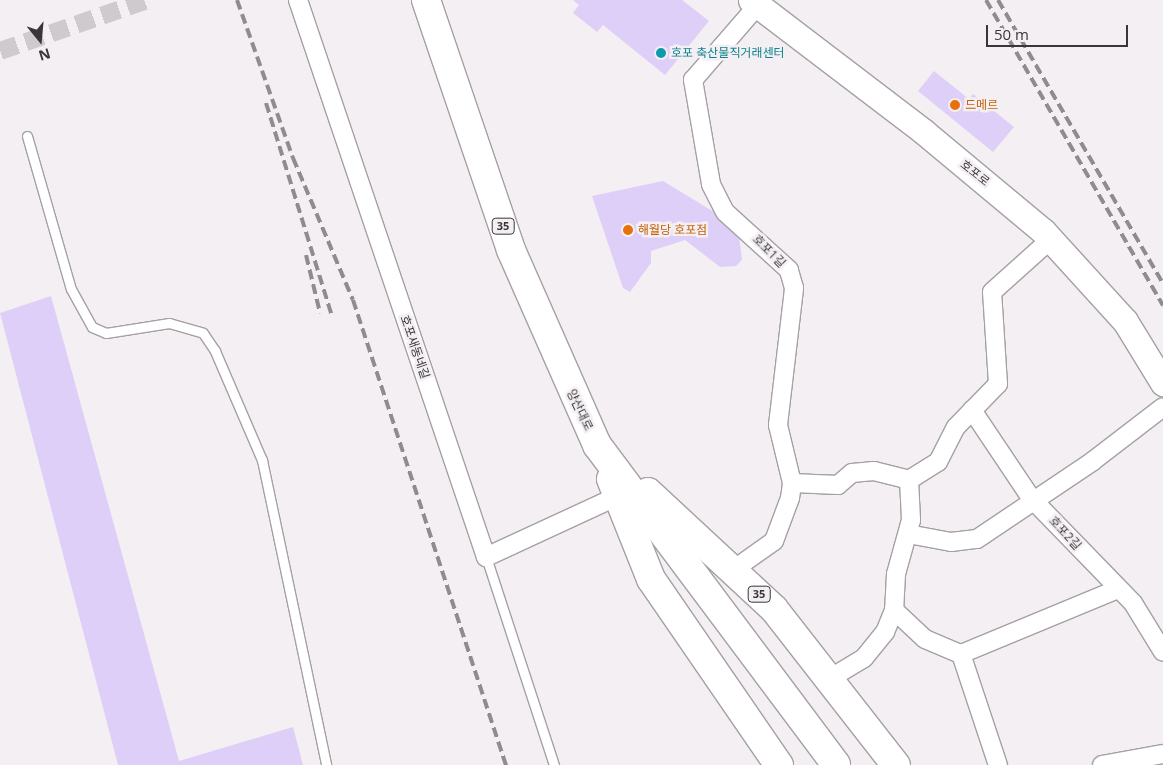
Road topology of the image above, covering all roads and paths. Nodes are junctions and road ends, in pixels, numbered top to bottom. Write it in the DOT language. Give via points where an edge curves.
graph roads {
  1 [pos="298,0"];
  2 [pos="426,0"];
  3 [pos="755,3"];
  4 [pos="27,136"];
  5 [pos="1051,239"];
  6 [pos="1163,383"];
  7 [pos="1163,407"];
  8 [pos="972,410"];
  9 [pos="597,445"];
  10 [pos="910,480"];
  11 [pos="792,483"];
  12 [pos="618,496"];
  13 [pos="1034,500"];
  14 [pos="908,534"];
  15 [pos="486,557"];
  16 [pos="733,570"];
  17 [pos="1118,589"];
  18 [pos="894,610"];
  19 [pos="1163,652"];
  20 [pos="961,654"];
  21 [pos="829,679"];
  22 [pos="1163,754"];
  23 [pos="326,765"];
  24 [pos="554,765"];
  25 [pos="779,765"];
  26 [pos="836,765"];
  27 [pos="896,765"];
  28 [pos="998,765"];
  29 [pos="1102,765"];
  1 -- 15 [label="street, 호포새동네길"];
  2 -- 9 [label="main road, 양산대로 / 35" via="512,250"];
  3 -- 5 [label="main road, 호포로" via="1005,197"];
  3 -- 11 [label="street, 호포1길" via="694,80 693,94 714,191 725,212 788,270 794,288 778,425"];
  4 -- 23 [label="lane" via="71,289 92,327 113,332 169,323 202,333 215,351 262,460"];
  5 -- 6 [label="main road, 호포로" via="1125,321"];
  5 -- 8 [label="street" via="992,292 998,384"];
  7 -- 13 [label="street"];
  8 -- 10 [label="street" via="956,426 938,462"];
  8 -- 13 [label="street, 호포2길"];
  9 -- 12 [label="main road, 35"];
  9 -- 16 [label="main road, 35"];
  9 -- 26 [label="main road, 양산대로 / 35"];
  10 -- 11 [label="street" via="874,471 852,473 838,485"];
  10 -- 14 [label="street"];
  11 -- 16 [label="street" via="774,542"];
  12 -- 15 [label="street"];
  12 -- 25 [label="main road, 35" via="651,579"];
  13 -- 14 [label="street" via="977,539 951,542"];
  13 -- 17 [label="street, 호포2길"];
  14 -- 18 [label="street" via="896,574"];
  15 -- 24 [label="lane"];
  16 -- 21 [label="main road, 35" via="774,609"];
  17 -- 19 [label="street, 호포2길" via="1133,603"];
  17 -- 20 [label="street"];
  18 -- 20 [label="street" via="925,639"];
  18 -- 21 [label="street" via="885,632 864,658"];
  20 -- 28 [label="street"];
  21 -- 27 [label="main road, 35"];
  22 -- 29 [label="street"];
}
